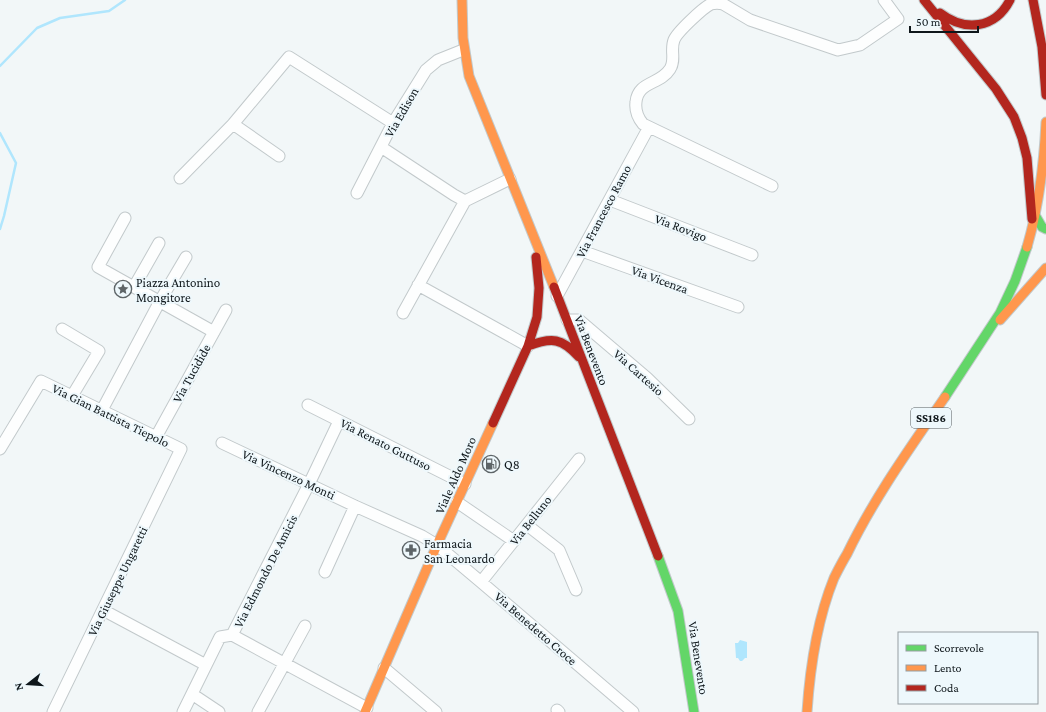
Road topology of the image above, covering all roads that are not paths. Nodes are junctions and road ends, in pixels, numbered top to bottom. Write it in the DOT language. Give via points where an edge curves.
graph roads {
  1 [pos="462,0"];
  2 [pos="884,0"];
  3 [pos="925,0"];
  4 [pos="1010,0"];
  5 [pos="1033,0"];
  6 [pos="463,50"];
  7 [pos="1046,95"];
  8 [pos="1046,122"];
  9 [pos="393,123"];
  10 [pos="233,124"];
  11 [pos="649,127"];
  12 [pos="381,147"];
  13 [pos="279,156"];
  14 [pos="180,178"];
  15 [pos="510,179"];
  16 [pos="772,186"];
  17 [pos="357,192"];
  18 [pos="610,200"];
  19 [pos="465,201"];
  20 [pos="1035,215"];
  21 [pos="125,218"];
  22 [pos="1032,226"];
  23 [pos="1046,230"];
  24 [pos="535,242"];
  25 [pos="159,243"];
  26 [pos="582,251"];
  27 [pos="752,255"];
  28 [pos="186,257"];
  29 [pos="1046,268"];
  30 [pos="136,284"];
  31 [pos="418,285"];
  32 [pos="557,296"];
  33 [pos="160,301"];
  34 [pos="738,307"];
  35 [pos="226,310"];
  36 [pos="403,312"];
  37 [pos="537,317"];
  38 [pos="567,320"];
  39 [pos="62,329"];
  40 [pos="989,331"];
  41 [pos="214,332"];
  42 [pos="559,340"];
  43 [pos="528,346"];
  44 [pos="582,359"];
  45 [pos="72,396"];
  46 [pos="308,405"];
  47 [pos="102,410"];
  48 [pos="689,419"];
  49 [pos="339,420"];
  50 [pos="156,437"];
  51 [pos="222,443"];
  52 [pos="0,449"];
  53 [pos="181,449"];
  54 [pos="579,459"];
  55 [pos="309,484"];
  56 [pos="465,484"];
  57 [pos="457,502"];
  58 [pos="355,506"];
  59 [pos="526,525"];
  60 [pos="514,540"];
  61 [pos="437,545"];
  62 [pos="325,572"];
  63 [pos="482,582"];
  64 [pos="576,590"];
  65 [pos="104,610"];
  66 [pos="305,626"];
  67 [pos="232,635"];
  68 [pos="284,663"];
  69 [pos="206,665"];
  70 [pos="384,668"];
  71 [pos="192,694"];
  72 [pos="366,710"];
  73 [pos="53,712"];
  74 [pos="183,712"];
  75 [pos="219,712"];
  76 [pos="258,712"];
  77 [pos="436,712"];
  78 [pos="633,712"];
  79 [pos="694,712"];
  80 [pos="807,712"];
  1 -- 6 [label="main road, Via Benevento"];
  2 -- 11 [label="street" via="898,19 860,45 838,50 750,20 723,4 714,3 708,6 676,36 673,46 674,59 668,72 639,91 636,111"];
  3 -- 4 [label="main road" via="954,23 972,26 995,17"];
  3 -- 22 [label="main road" via="992,84 1016,121 1026,155"];
  5 -- 7 [label="main road" via="1042,50"];
  6 -- 9 [label="street, Via Edison" via="438,60 426,70"];
  6 -- 15 [label="main road, Via Benevento" via="469,76"];
  8 -- 20 [label="main road, SS186" via="1043,165"];
  9 -- 10 [label="street" via="289,58"];
  9 -- 12 [label="street, Via Edison"];
  10 -- 13 [label="street"];
  10 -- 14 [label="street"];
  11 -- 16 [label="street"];
  11 -- 18 [label="street, Via Francesco Ramo"];
  12 -- 17 [label="street, Via Edison"];
  12 -- 19 [label="street"];
  15 -- 19 [label="street"];
  15 -- 24 [label="main road, Via Benevento"];
  18 -- 26 [label="street, Via Francesco Ramo"];
  18 -- 27 [label="street, Via Rovigo"];
  19 -- 31 [label="street"];
  20 -- 22 [label="main road, SS186"];
  20 -- 23 [label="main road"];
  21 -- 30 [label="street" via="98,267"];
  22 -- 40 [label="main road, SS186" via="1027,248 1006,301"];
  24 -- 32 [label="main road, Via Benevento"];
  24 -- 37 [label="main road, Viale Aldo Moro" via="539,288"];
  25 -- 30 [label="street"];
  26 -- 32 [label="street, Via Francesco Ramo"];
  26 -- 34 [label="street, Via Vicenza"];
  28 -- 33 [label="street"];
  29 -- 40 [label="main road"];
  30 -- 33 [label="street"];
  31 -- 36 [label="street"];
  31 -- 43 [label="street"];
  32 -- 38 [label="main road, Via Benevento"];
  33 -- 41 [label="street"];
  33 -- 47 [label="street"];
  35 -- 41 [label="street, Via Tucidide"];
  37 -- 38 [label="main road" via="551,315"];
  37 -- 42 [label="main road" via="545,329"];
  37 -- 43 [label="main road, Viale Aldo Moro"];
  38 -- 44 [label="main road, Via Benevento"];
  38 -- 48 [label="street, Via Cartesio" via="579,320 647,378"];
  39 -- 45 [label="street" via="99,351"];
  40 -- 80 [label="main road, SS186" via="884,488 856,534 832,584 817,636"];
  41 -- 50 [label="street, Via Tucidide"];
  42 -- 43 [label="main road" via="549,339"];
  42 -- 44 [label="main road" via="571,347"];
  43 -- 56 [label="main road, Viale Aldo Moro"];
  44 -- 79 [label="main road, Via Benevento" via="672,592 678,611"];
  45 -- 47 [label="street, Via Gian Battista Tiepolo"];
  45 -- 52 [label="street, Via Gian Battista Tiepolo" via="41,381"];
  46 -- 49 [label="street, Via Renato Guttuso"];
  47 -- 50 [label="street, Via Gian Battista Tiepolo"];
  49 -- 55 [label="street, Via Edmondo De Amicis"];
  49 -- 56 [label="street, Via Renato Guttuso"];
  50 -- 53 [label="street, Via Gian Battista Tiepolo"];
  51 -- 55 [label="street, Via Vincenzo Monti"];
  53 -- 65 [label="street, Via Giuseppe Ungaretti"];
  54 -- 59 [label="street, Via Belluno"];
  55 -- 58 [label="street, Via Vincenzo Monti"];
  55 -- 67 [label="street, Via Edmondo De Amicis"];
  56 -- 57 [label="main road, Viale Aldo Moro"];
  57 -- 60 [label="street"];
  57 -- 61 [label="main road, Viale Aldo Moro"];
  58 -- 61 [label="street, Via Vincenzo Monti"];
  58 -- 62 [label="street"];
  59 -- 60 [label="street, Via Belluno"];
  59 -- 64 [label="street" via="559,550"];
  60 -- 63 [label="street, Via Belluno"];
  61 -- 63 [label="street, Via Benedetto Croce"];
  61 -- 70 [label="main road, Viale Aldo Moro"];
  63 -- 78 [label="street, Via Benedetto Croce"];
  65 -- 69 [label="street"];
  65 -- 73 [label="street, Via Giuseppe Ungaretti"];
  66 -- 68 [label="street"];
  67 -- 68 [label="street"];
  67 -- 69 [label="street, Via Edmondo De Amicis" via="220,637"];
  68 -- 72 [label="street"];
  68 -- 76 [label="street"];
  69 -- 71 [label="street, Via Edmondo De Amicis"];
  70 -- 72 [label="main road, Viale Aldo Moro"];
  70 -- 77 [label="street"];
  71 -- 74 [label="street, Via Edmondo De Amicis"];
  71 -- 75 [label="street"];
}
